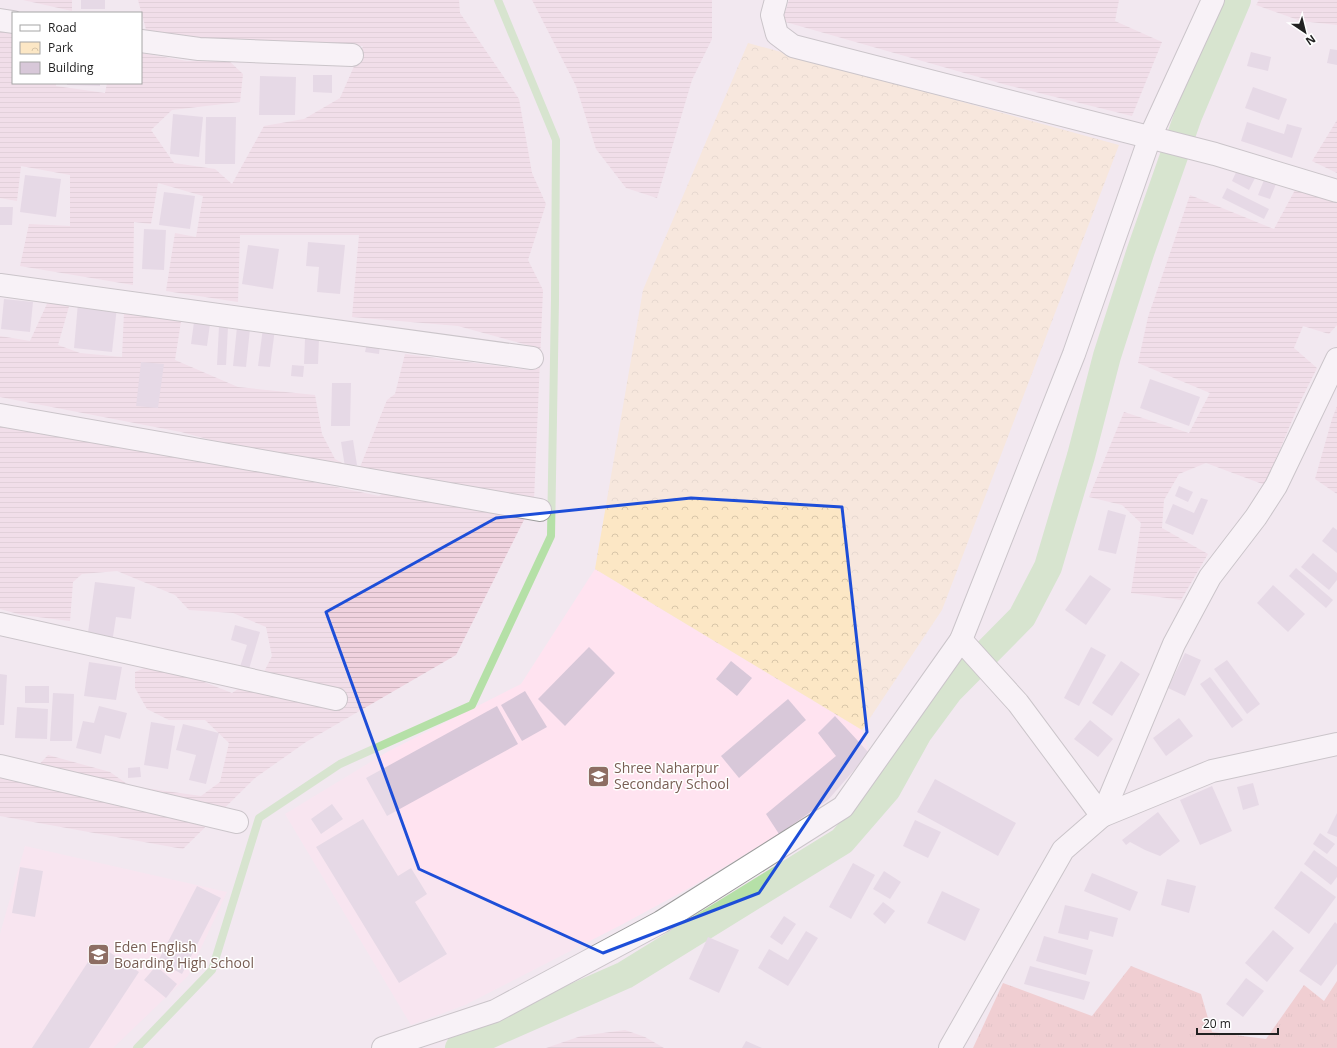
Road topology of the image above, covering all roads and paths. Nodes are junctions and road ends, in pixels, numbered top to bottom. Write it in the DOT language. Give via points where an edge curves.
graph roads {
  1 [pos="776,0"];
  2 [pos="1213,0"];
  3 [pos="0,20"];
  4 [pos="12,22"];
  5 [pos="142,41"];
  6 [pos="352,55"];
  7 [pos="1151,138"];
  8 [pos="1337,192"];
  9 [pos="0,285"];
  10 [pos="532,358"];
  11 [pos="1337,359"];
  12 [pos="0,414"];
  13 [pos="540,510"];
  14 [pos="0,624"];
  15 [pos="962,641"];
  16 [pos="336,700"];
  17 [pos="1337,744"];
  18 [pos="0,766"];
  19 [pos="1102,816"];
  20 [pos="237,822"];
  21 [pos="383,1048"];
  22 [pos="950,1048"];
  1 -- 7 [label="street" via="772,15 777,34 793,46"];
  2 -- 7 [label="street"];
  3 -- 4 [label="street"];
  5 -- 6 [label="street" via="199,49"];
  7 -- 8 [label="street" via="1214,154"];
  7 -- 15 [label="street" via="1074,354"];
  9 -- 10 [label="street"];
  11 -- 19 [label="street" via="1276,486 1256,517 1210,577 1174,644"];
  12 -- 13 [label="street"];
  14 -- 16 [label="street"];
  15 -- 19 [label="street" via="1018,703"];
  15 -- 21 [label="street" via="843,807 661,922 495,1011"];
  17 -- 19 [label="street" via="1212,771"];
  18 -- 20 [label="street"];
  19 -- 22 [label="street" via="1063,850"];
}
